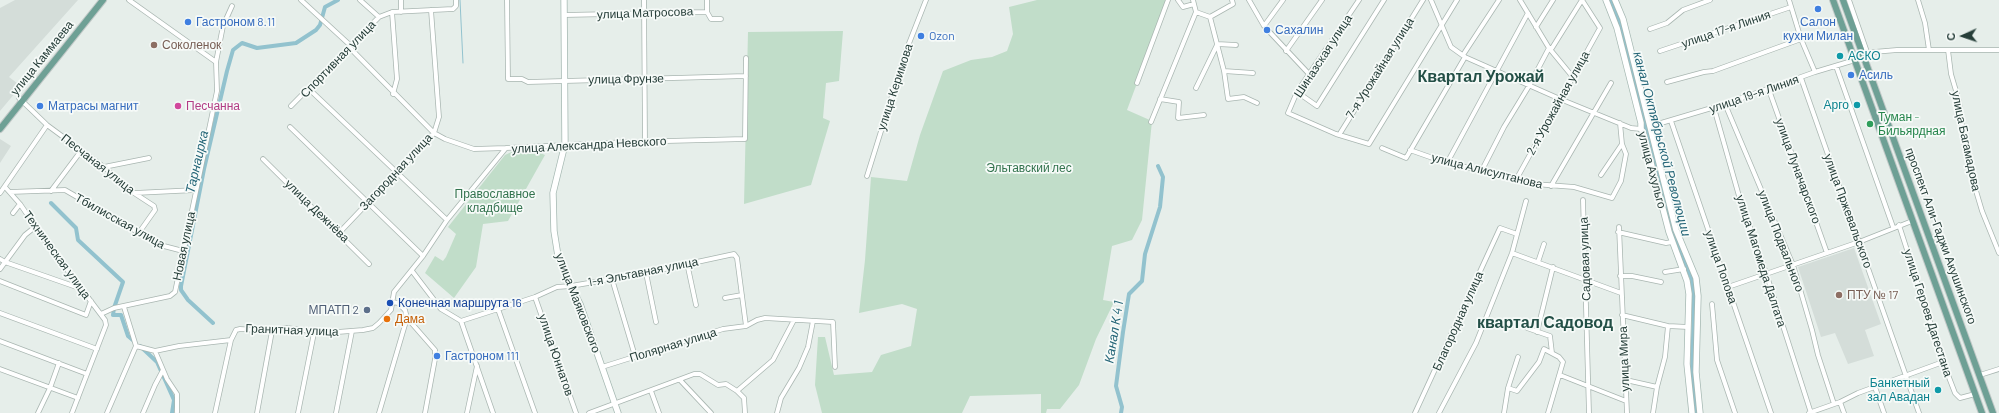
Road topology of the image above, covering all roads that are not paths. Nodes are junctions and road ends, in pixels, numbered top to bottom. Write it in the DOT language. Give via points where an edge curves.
graph roads {
  1 [pos="98,0"];
  2 [pos="102,0"];
  3 [pos="129,0"];
  4 [pos="301,0"];
  5 [pos="360,0"];
  6 [pos="401,0"];
  7 [pos="456,0"];
  8 [pos="507,0"];
  9 [pos="564,0"];
  10 [pos="644,0"];
  11 [pos="707,0"];
  12 [pos="926,0"];
  13 [pos="1168,0"];
  14 [pos="1178,0"];
  15 [pos="1232,0"];
  16 [pos="1249,0"];
  17 [pos="1283,0"];
  18 [pos="1322,0"];
  19 [pos="1359,0"];
  20 [pos="1384,0"];
  21 [pos="1423,0"];
  22 [pos="1432,0"];
  23 [pos="1457,0"];
  24 [pos="1499,0"];
  25 [pos="1520,0"];
  26 [pos="1553,0"];
  27 [pos="1582,0"];
  28 [pos="1606,0"];
  29 [pos="1614,0"];
  30 [pos="1710,0"];
  31 [pos="1789,0"];
  32 [pos="1833,0"];
  33 [pos="1843,0"];
  34 [pos="1849,0"];
  35 [pos="1918,0"];
  36 [pos="1194,2"];
  37 [pos="232,6"];
  38 [pos="1791,7"];
  39 [pos="431,10"];
  40 [pos="392,12"];
  41 [pos="401,12"];
  42 [pos="707,12"];
  43 [pos="1196,12"];
  44 [pos="1528,13"];
  45 [pos="644,14"];
  46 [pos="564,15"];
  47 [pos="379,17"];
  48 [pos="1210,17"];
  49 [pos="721,19"];
  50 [pos="1442,25"];
  51 [pos="1264,26"];
  52 [pos="1536,27"];
  53 [pos="1650,29"];
  54 [pos="1801,39"];
  55 [pos="1217,44"];
  56 [pos="1236,45"];
  57 [pos="351,47"];
  58 [pos="1548,48"];
  59 [pos="1929,50"];
  60 [pos="1948,50"];
  61 [pos="1286,51"];
  62 [pos="1660,51"];
  63 [pos="1998,52"];
  64 [pos="1864,53"];
  65 [pos="1464,56"];
  66 [pos="746,58"];
  67 [pos="1855,60"];
  68 [pos="216,62"];
  69 [pos="1836,66"];
  70 [pos="1224,71"];
  71 [pos="1496,71"];
  72 [pos="1815,72"];
  73 [pos="1253,73"];
  74 [pos="1309,74"];
  75 [pos="746,76"];
  76 [pos="1572,76"];
  77 [pos="1801,78"];
  78 [pos="645,79"];
  79 [pos="566,81"];
  80 [pos="1667,82"];
  81 [pos="1137,83"];
  82 [pos="1611,83"];
  83 [pos="1529,86"];
  84 [pos="1196,88"];
  85 [pos="309,89"];
  86 [pos="1769,90"];
  87 [pos="1298,92"];
  88 [pos="393,94"];
  89 [pos="20,99"];
  90 [pos="1160,99"];
  91 [pos="1560,99"];
  92 [pos="1257,103"];
  93 [pos="1726,104"];
  94 [pos="291,106"];
  95 [pos="1714,108"];
  96 [pos="1593,112"];
  97 [pos="1204,115"];
  98 [pos="1671,121"];
  99 [pos="1151,122"];
  100 [pos="0,123"];
  101 [pos="1620,123"];
  102 [pos="47,125"];
  103 [pos="1651,126"];
  104 [pos="290,127"];
  105 [pos="1641,129"];
  106 [pos="0,130"];
  107 [pos="434,133"];
  108 [pos="1339,135"];
  109 [pos="645,142"];
  110 [pos="565,144"];
  111 [pos="1622,144"];
  112 [pos="506,148"];
  113 [pos="1382,148"];
  114 [pos="1410,150"];
  115 [pos="81,151"];
  116 [pos="149,158"];
  117 [pos="263,159"];
  118 [pos="1448,163"];
  119 [pos="104,167"];
  120 [pos="1482,170"];
  121 [pos="396,172"];
  122 [pos="1601,175"];
  123 [pos="867,176"];
  124 [pos="1517,178"];
  125 [pos="5,186"];
  126 [pos="1551,186"];
  127 [pos="196,190"];
  128 [pos="51,191"];
  129 [pos="10,192"];
  130 [pos="0,193"];
  131 [pos="134,194"];
  132 [pos="1583,200"];
  133 [pos="1526,201"];
  134 [pos="368,202"];
  135 [pos="20,204"];
  136 [pos="13,213"];
  137 [pos="447,220"];
  138 [pos="1912,220"];
  139 [pos="1899,225"];
  140 [pos="1924,225"];
  141 [pos="35,227"];
  142 [pos="1893,227"];
  143 [pos="1915,229"];
  144 [pos="339,233"];
  145 [pos="138,234"];
  146 [pos="1517,234"];
  147 [pos="1672,242"];
  148 [pos="1859,242"];
  149 [pos="1544,244"];
  150 [pos="183,251"];
  151 [pos="1512,253"];
  152 [pos="1827,253"];
  153 [pos="1999,253"];
  154 [pos="423,256"];
  155 [pos="0,259"];
  156 [pos="5,262"];
  157 [pos="1538,262"];
  158 [pos="370,264"];
  159 [pos="687,264"];
  160 [pos="1793,264"];
  161 [pos="1553,267"];
  162 [pos="0,269"];
  163 [pos="1684,269"];
  164 [pos="412,271"];
  165 [pos="1665,272"];
  166 [pos="646,273"];
  167 [pos="1766,273"];
  168 [pos="1620,276"];
  169 [pos="612,279"];
  170 [pos="1586,279"];
  171 [pos="0,281"];
  172 [pos="1661,282"];
  173 [pos="571,286"];
  174 [pos="1728,287"];
  175 [pos="82,289"];
  176 [pos="1621,293"];
  177 [pos="742,295"];
  178 [pos="535,297"];
  179 [pos="726,298"];
  180 [pos="91,301"];
  181 [pos="392,302"];
  182 [pos="1712,304"];
  183 [pos="696,305"];
  184 [pos="124,307"];
  185 [pos="498,309"];
  186 [pos="0,313"];
  187 [pos="101,314"];
  188 [pos="1622,315"];
  189 [pos="407,318"];
  190 [pos="794,320"];
  191 [pos="461,321"];
  192 [pos="813,321"];
  193 [pos="656,322"];
  194 [pos="746,326"];
  195 [pos="1668,326"];
  196 [pos="1688,327"];
  197 [pos="1527,328"];
  198 [pos="352,331"];
  199 [pos="272,332"];
  200 [pos="1537,332"];
  201 [pos="314,333"];
  202 [pos="231,340"];
  203 [pos="0,341"];
  204 [pos="136,346"];
  205 [pos="97,349"];
  206 [pos="155,351"];
  207 [pos="1552,353"];
  208 [pos="635,356"];
  209 [pos="1518,357"];
  210 [pos="1943,362"];
  211 [pos="59,363"];
  212 [pos="477,366"];
  213 [pos="602,367"];
  214 [pos="835,367"];
  215 [pos="0,369"];
  216 [pos="1999,369"];
  217 [pos="162,372"];
  218 [pos="87,374"];
  219 [pos="1560,375"];
  220 [pos="1906,375"];
  221 [pos="1980,375"];
  222 [pos="680,380"];
  223 [pos="1626,380"];
  224 [pos="1589,386"];
  225 [pos="1875,386"];
  226 [pos="1657,387"];
  227 [pos="50,388"];
  228 [pos="1508,388"];
  229 [pos="651,391"];
  230 [pos="737,391"];
  231 [pos="1975,394"];
  232 [pos="78,398"];
  233 [pos="1626,401"];
  234 [pos="1840,402"];
  235 [pos="614,403"];
  236 [pos="1834,404"];
  237 [pos="177,412"];
  238 [pos="38,413"];
  239 [pos="72,413"];
  240 [pos="107,413"];
  241 [pos="143,413"];
  242 [pos="215,413"];
  243 [pos="256,413"];
  244 [pos="298,413"];
  245 [pos="336,413"];
  246 [pos="379,413"];
  247 [pos="424,413"];
  248 [pos="467,413"];
  249 [pos="493,413"];
  250 [pos="535,413"];
  251 [pos="576,413"];
  252 [pos="589,413"];
  253 [pos="618,413"];
  254 [pos="659,413"];
  255 [pos="711,413"];
  256 [pos="745,413"];
  257 [pos="777,413"];
  258 [pos="1415,413"];
  259 [pos="1439,413"];
  260 [pos="1504,413"];
  261 [pos="1548,413"];
  262 [pos="1589,413"];
  263 [pos="1626,413"];
  264 [pos="1653,413"];
  265 [pos="1692,413"];
  266 [pos="1700,413"];
  267 [pos="1735,413"];
  268 [pos="1771,413"];
  269 [pos="1810,413"];
  270 [pos="1844,413"];
  271 [pos="1884,413"];
  272 [pos="1920,413"];
  273 [pos="1982,413"];
  274 [pos="1993,413"];
  1 -- 89 [label="main road, улица Каммаева"];
  2 -- 89 [label="main road, улица Каммаева"];
  3 -- 68 [label="street"];
  4 -- 57 [label="street"];
  5 -- 47 [label="street"];
  6 -- 41 [label="street"];
  7 -- 39 [label="street, Спортивная улица" via="453,9"];
  8 -- 79 [label="street, улица Фрунзе" via="508,78 528,82"];
  9 -- 46 [label="main road, улица Маяковского"];
  10 -- 45 [label="street"];
  11 -- 42 [label="street"];
  12 -- 123 [label="street, улица Керимова" via="906,51"];
  13 -- 81 [label="street"];
  14 -- 36 [label="street" via="1183,7"];
  15 -- 48 [label="street" via="1233,4"];
  16 -- 51 [label="street"];
  17 -- 51 [label="street"];
  18 -- 61 [label="street"];
  19 -- 74 [label="street, Шиназская улица"];
  20 -- 87 [label="street" via="1317,106"];
  21 -- 108 [label="street, 7-я Урожайная улица"];
  22 -- 50 [label="street"];
  23 -- 50 [label="street"];
  24 -- 65 [label="street"];
  25 -- 44 [label="street"];
  26 -- 52 [label="street"];
  27 -- 58 [label="street" via="1552,48"];
  27 -- 76 [label="street, 2-я Урожайная улица" via="1600,28"];
  28 -- 105 [label="main road, улица Ахульго" via="1617,28"];
  29 -- 103 [label="main road" via="1623,19"];
  30 -- 53 [label="street" via="1683,10 1667,23"];
  31 -- 38 [label="street"];
  32 -- 67 [label="main road, проспект Али-Гаджи Акушинского"];
  33 -- 64 [label="main road, проспект Али-Гаджи Акушинского"];
  34 -- 64 [label="street"];
  35 -- 59 [label="street"];
  36 -- 43 [label="street"];
  37 -- 68 [label="street, Новая улица" via="223,26"];
  38 -- 54 [label="street"];
  38 -- 62 [label="street, улица 17-я Линия"];
  39 -- 41 [label="street, Спортивная улица"];
  39 -- 107 [label="street, Загородная улица" via="439,117"];
  40 -- 41 [label="street, Спортивная улица"];
  40 -- 47 [label="street, Спортивная улица"];
  40 -- 88 [label="street" via="397,79"];
  42 -- 45 [label="street, улица Матросова"];
  42 -- 49 [label="street, улица Матросова" via="711,19"];
  43 -- 48 [label="street"];
  43 -- 90 [label="street"];
  44 -- 52 [label="street"];
  44 -- 71 [label="street"];
  45 -- 46 [label="street, улица Матросова"];
  45 -- 78 [label="street"];
  46 -- 79 [label="main road, улица Маяковского"];
  47 -- 57 [label="street, Спортивная улица"];
  48 -- 55 [label="street"];
  50 -- 65 [label="street" via="1450,47"];
  50 -- 108 [label="street" via="1369,144"];
  51 -- 61 [label="street"];
  52 -- 58 [label="street"];
  54 -- 72 [label="street"];
  54 -- 80 [label="street" via="1714,71"];
  55 -- 56 [label="street"];
  55 -- 70 [label="street"];
  55 -- 84 [label="street"];
  57 -- 85 [label="street, Спортивная улица"];
  57 -- 88 [label="street"];
  58 -- 76 [label="street"];
  58 -- 83 [label="street"];
  59 -- 60 [label="street"];
  59 -- 64 [label="street"];
  60 -- 63 [label="street"];
  60 -- 153 [label="street, улица Багамадова" via="1972,174 1982,211"];
  61 -- 74 [label="street"];
  64 -- 140 [label="main road, проспект Али-Гаджи Акушинского"];
  65 -- 71 [label="street"];
  65 -- 114 [label="street"];
  66 -- 75 [label="street"];
  67 -- 69 [label="street, улица 19-я Линия"];
  67 -- 138 [label="main road, проспект Али-Гаджи Акушинского"];
  68 -- 127 [label="street, Новая улица" via="217,91"];
  69 -- 72 [label="street, улица 19-я Линия"];
  69 -- 142 [label="street"];
  70 -- 73 [label="street"];
  70 -- 92 [label="street" via="1228,99 1244,97"];
  71 -- 83 [label="street"];
  71 -- 118 [label="street"];
  72 -- 77 [label="street, улица 19-я Линия"];
  74 -- 87 [label="street, Шиназская улица"];
  75 -- 78 [label="street, улица Фрунзе"];
  75 -- 109 [label="street, улица Александра Невского" via="745,139"];
  76 -- 91 [label="street, 2-я Урожайная улица"];
  77 -- 86 [label="street, улица 19-я Линия"];
  77 -- 148 [label="street, улица Пржевальского"];
  78 -- 79 [label="street, улица Фрунзе"];
  78 -- 109 [label="street"];
  79 -- 110 [label="main road, улица Маяковского"];
  82 -- 96 [label="street"];
  83 -- 91 [label="street"];
  83 -- 120 [label="street"];
  85 -- 94 [label="street, Спортивная улица"];
  85 -- 121 [label="street"];
  86 -- 93 [label="street, улица 19-я Линия"];
  86 -- 152 [label="street, улица Луначарского"];
  87 -- 108 [label="street, Шиназская улица" via="1288,113"];
  88 -- 107 [label="street"];
  89 -- 100 [label="main road, улица Каммаева"];
  89 -- 102 [label="street, Песчаная улица"];
  89 -- 106 [label="main road, улица Каммаева"];
  90 -- 97 [label="street" via="1179,102 1178,118"];
  90 -- 99 [label="street"];
  91 -- 96 [label="street"];
  91 -- 124 [label="street, 2-я Урожайная улица"];
  93 -- 95 [label="street, улица 19-я Линия"];
  93 -- 160 [label="street, улица Подвального"];
  95 -- 98 [label="street, улица 19-я Линия"];
  95 -- 167 [label="street, улица Магомеда Далгата" via="1739,196"];
  96 -- 101 [label="street"];
  96 -- 126 [label="street"];
  98 -- 103 [label="street, улица 19-я Линия"];
  98 -- 174 [label="street, улица Попова"];
  101 -- 105 [label="street"];
  101 -- 111 [label="street"];
  102 -- 115 [label="street, Песчаная улица"];
  102 -- 125 [label="street"];
  103 -- 105 [label="main road"];
  103 -- 266 [label="main road" via="1676,230 1697,283 1696,372"];
  104 -- 134 [label="street"];
  105 -- 147 [label="main road, улица Ахульго"];
  107 -- 112 [label="street" via="474,149"];
  107 -- 121 [label="street, Загородная улица"];
  109 -- 110 [label="street, улица Александра Невского"];
  110 -- 112 [label="street, улица Александра Невского"];
  110 -- 173 [label="main road, улица Маяковского" via="553,193 554,231 558,256"];
  111 -- 122 [label="street"];
  111 -- 126 [label="street, улица Алисултанова" via="1626,154 1624,167 1621,181 1612,198 1574,187"];
  112 -- 137 [label="street, улица Александра Невского"];
  113 -- 114 [label="street" via="1406,158"];
  114 -- 118 [label="street, улица Алисултанова"];
  115 -- 119 [label="street, Песчаная улица"];
  115 -- 128 [label="street"];
  116 -- 119 [label="street"];
  117 -- 144 [label="street, улица Дежнёва"];
  118 -- 120 [label="street, улица Алисултанова"];
  119 -- 131 [label="street, Песчаная улица"];
  120 -- 124 [label="street, улица Алисултанова"];
  121 -- 134 [label="street, Загородная улица"];
  121 -- 137 [label="street"];
  124 -- 126 [label="street, улица Алисултанова"];
  125 -- 129 [label="street, Техническая улица"];
  125 -- 130 [label="street"];
  127 -- 131 [label="street"];
  127 -- 150 [label="street, Новая улица"];
  128 -- 129 [label="street, Тбилисская улица"];
  128 -- 145 [label="street, Тбилисская улица" via="65,190"];
  129 -- 135 [label="street, Техническая улица"];
  131 -- 145 [label="street, Песчаная улица" via="155,208"];
  132 -- 170 [label="street, Садовая улица"];
  133 -- 146 [label="street"];
  134 -- 144 [label="street, Загородная улица"];
  134 -- 154 [label="street"];
  135 -- 136 [label="street"];
  135 -- 141 [label="street, Техническая улица"];
  137 -- 154 [label="street, улица Александра Невского"];
  138 -- 139 [label="street"];
  138 -- 143 [label="main road, проспект Али-Гаджи Акушинского"];
  139 -- 142 [label="street"];
  139 -- 210 [label="street, улица Героев Дагестана"];
  140 -- 143 [label="main road" via="1922,230"];
  140 -- 221 [label="main road, проспект Али-Гаджи Акушинского"];
  141 -- 156 [label="street" via="25,235"];
  141 -- 175 [label="street, Техническая улица"];
  142 -- 148 [label="street"];
  143 -- 231 [label="main road, проспект Али-Гаджи Акушинского"];
  144 -- 158 [label="street, улица Дежнёва"];
  145 -- 150 [label="street, Тбилисская улица" via="160,245"];
  146 -- 151 [label="street"];
  146 -- 258 [label="street, Благородная улица" via="1500,228"];
  147 -- 163 [label="main road, улица Ахульго"];
  147 -- 168 [label="street, улица Мира" via="1666,243 1618,230"];
  148 -- 152 [label="street"];
  148 -- 220 [label="street, улица Пржевальского"];
  149 -- 157 [label="street"];
  150 -- 184 [label="street, Новая улица" via="173,295"];
  151 -- 157 [label="street"];
  151 -- 259 [label="street" via="1476,343"];
  152 -- 160 [label="street"];
  154 -- 164 [label="street, улица Александра Невского"];
  155 -- 156 [label="street"];
  156 -- 162 [label="street"];
  156 -- 175 [label="street"];
  157 -- 161 [label="street"];
  159 -- 166 [label="street, 1-я Эльтавная улица"];
  159 -- 177 [label="street, 1-я Эльтавная улица" via="734,254 737,258"];
  159 -- 183 [label="street"];
  160 -- 167 [label="street"];
  160 -- 236 [label="street, улица Подвального"];
  161 -- 170 [label="street"];
  161 -- 200 [label="street"];
  163 -- 165 [label="street"];
  163 -- 196 [label="main road, улица Ахульго" via="1689,287"];
  164 -- 181 [label="street, улица Александра Невского" via="394,292"];
  164 -- 191 [label="street" via="441,309"];
  166 -- 169 [label="street, 1-я Эльтавная улица"];
  166 -- 193 [label="street"];
  167 -- 174 [label="street"];
  167 -- 269 [label="street, улица Магомеда Далгата"];
  168 -- 172 [label="street"];
  168 -- 176 [label="street, улица Мира"];
  169 -- 173 [label="street, 1-я Эльтавная улица"];
  169 -- 208 [label="street"];
  170 -- 176 [label="street"];
  170 -- 224 [label="street, Садовая улица"];
  171 -- 180 [label="street" via="86,315"];
  173 -- 178 [label="street, 1-я Эльтавная улица" via="557,287"];
  173 -- 213 [label="main road, улица Маяковского"];
  174 -- 268 [label="street, улица Попова"];
  175 -- 180 [label="street, Техническая улица"];
  176 -- 188 [label="street, улица Мира"];
  177 -- 179 [label="street"];
  177 -- 194 [label="street"];
  178 -- 185 [label="street, 1-я Эльтавная улица"];
  178 -- 251 [label="street, улица Юннатов"];
  180 -- 187 [label="street, Техническая улица"];
  181 -- 189 [label="street" via="405,310"];
  181 -- 198 [label="street, Гранитная улица" via="391,310 379,323 372,328"];
  182 -- 267 [label="street" via="1717,360"];
  184 -- 187 [label="street, Новая улица"];
  184 -- 204 [label="street"];
  185 -- 191 [label="street, 1-я Эльтавная улица"];
  185 -- 250 [label="street"];
  186 -- 205 [label="street"];
  187 -- 205 [label="street, Техническая улица" via="106,320 106,325"];
  188 -- 195 [label="street"];
  188 -- 223 [label="street, улица Мира"];
  189 -- 246 [label="street"];
  189 -- 247 [label="street" via="435,350"];
  190 -- 192 [label="street, Полярная улица"];
  190 -- 194 [label="street, Полярная улица" via="766,318"];
  190 -- 230 [label="street" via="773,360"];
  191 -- 212 [label="street"];
  192 -- 214 [label="street, Полярная улица" via="833,322"];
  192 -- 257 [label="street" via="808,347 781,398"];
  194 -- 208 [label="street, Полярная улица" via="723,329"];
  195 -- 196 [label="street"];
  195 -- 226 [label="street" via="1665,357"];
  196 -- 265 [label="main road, улица Ахульго" via="1687,364"];
  197 -- 200 [label="street"];
  198 -- 201 [label="street, Гранитная улица"];
  198 -- 245 [label="street"];
  199 -- 201 [label="street, Гранитная улица" via="287,328"];
  199 -- 202 [label="street, Гранитная улица" via="240,329 233,333"];
  199 -- 243 [label="street"];
  200 -- 207 [label="street" via="1550,336"];
  201 -- 244 [label="street"];
  202 -- 206 [label="street, Гранитная улица"];
  202 -- 242 [label="street"];
  203 -- 211 [label="street"];
  204 -- 206 [label="street"];
  204 -- 240 [label="street"];
  205 -- 218 [label="street"];
  206 -- 217 [label="street"];
  207 -- 219 [label="street" via="1559,356 1563,362"];
  207 -- 228 [label="street" via="1544,350 1539,362 1517,391"];
  208 -- 213 [label="street, Полярная улица"];
  209 -- 228 [label="street"];
  210 -- 220 [label="street"];
  210 -- 231 [label="street, улица Героев Дагестана" via="1955,393 1960,398"];
  211 -- 218 [label="street"];
  211 -- 227 [label="street"];
  212 -- 248 [label="street"];
  212 -- 249 [label="street"];
  213 -- 235 [label="main road, улица Маяковского"];
  215 -- 227 [label="street"];
  216 -- 221 [label="street"];
  217 -- 237 [label="street" via="177,394"];
  217 -- 241 [label="street"];
  218 -- 232 [label="street"];
  219 -- 224 [label="street"];
  219 -- 261 [label="street"];
  220 -- 225 [label="street"];
  220 -- 272 [label="street, улица Пржевальского"];
  221 -- 274 [label="main road, проспект Али-Гаджи Акушинского"];
  222 -- 229 [label="street"];
  222 -- 230 [label="street" via="700,374"];
  222 -- 255 [label="street"];
  223 -- 226 [label="street"];
  223 -- 233 [label="street, улица Мира"];
  224 -- 233 [label="street"];
  224 -- 262 [label="street, Садовая улица"];
  225 -- 234 [label="street"];
  225 -- 271 [label="street"];
  226 -- 264 [label="street"];
  227 -- 232 [label="street"];
  227 -- 238 [label="street"];
  228 -- 260 [label="street"];
  229 -- 235 [label="street"];
  229 -- 254 [label="street"];
  230 -- 256 [label="street" via="744,398"];
  231 -- 273 [label="main road, проспект Али-Гаджи Акушинского"];
  232 -- 239 [label="street"];
  233 -- 263 [label="street, улица Мира"];
  234 -- 236 [label="street"];
  234 -- 270 [label="street"];
  235 -- 252 [label="street"];
  235 -- 253 [label="main road, улица Маяковского"];
  236 -- 269 [label="street"];
}
